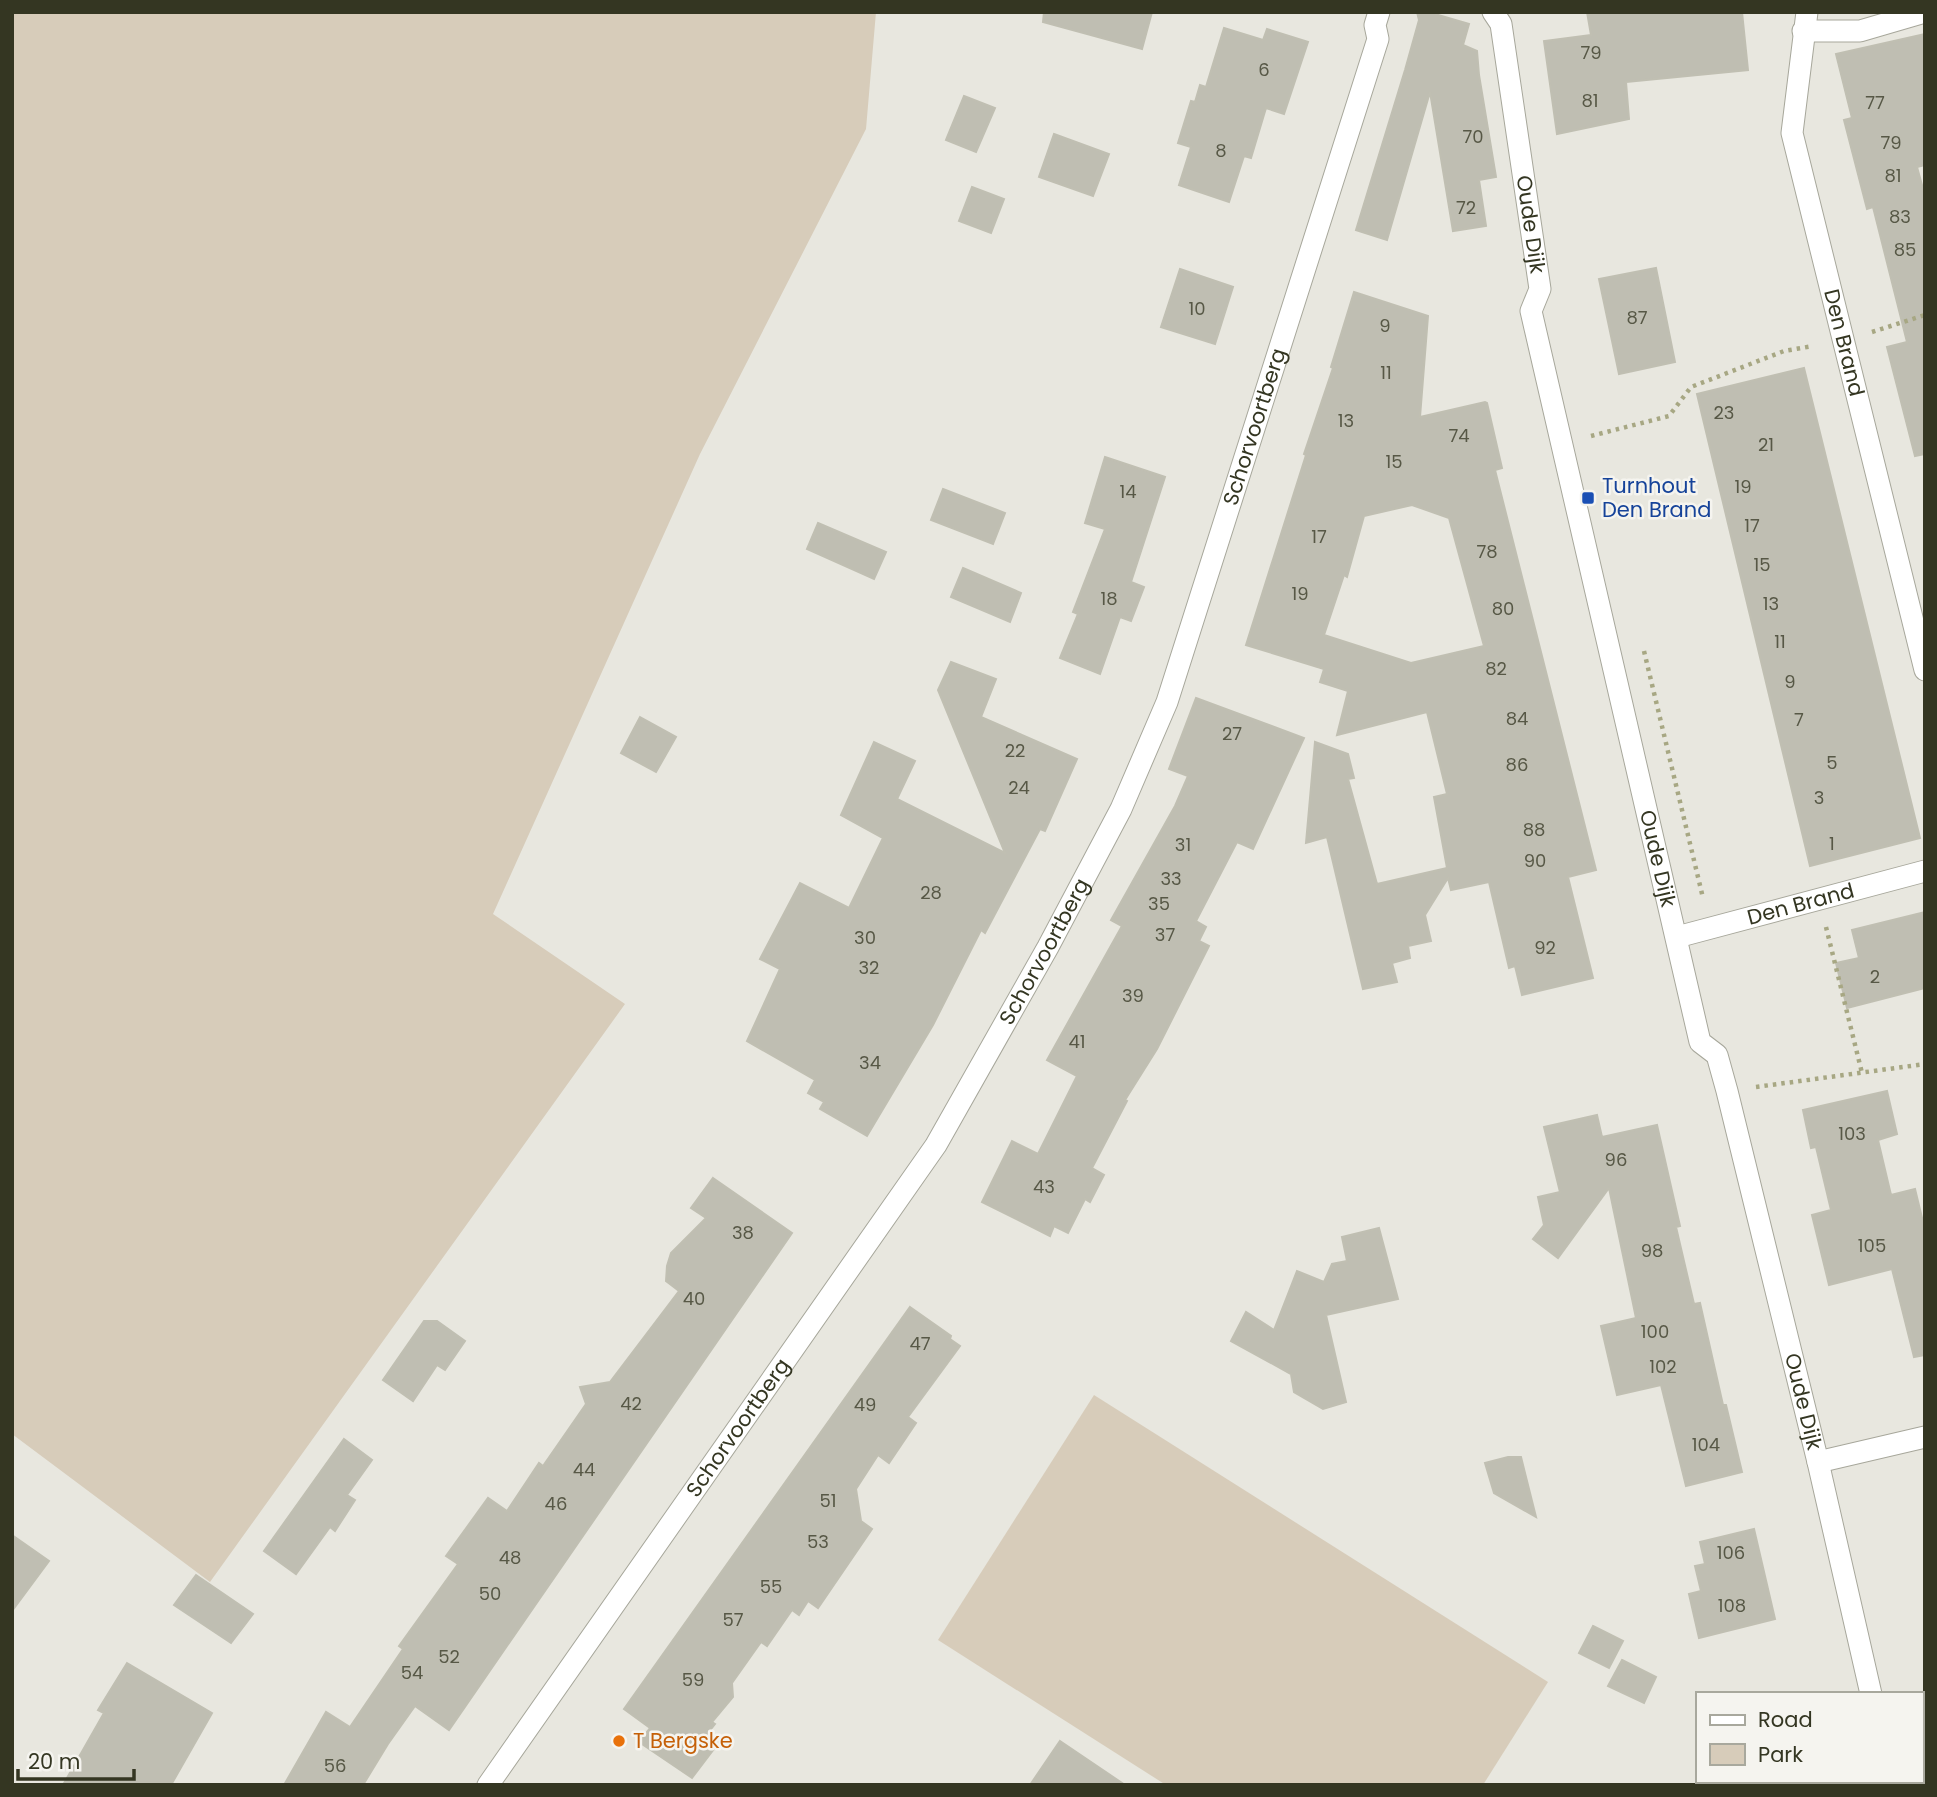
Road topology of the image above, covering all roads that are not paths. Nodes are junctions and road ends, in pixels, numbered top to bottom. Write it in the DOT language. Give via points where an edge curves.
graph roads {
  1 [pos="1380,12"];
  2 [pos="1493,12"];
  3 [pos="1925,12"];
  4 [pos="1805,22"];
  5 [pos="1925,670"];
  6 [pos="1925,871"];
  7 [pos="1677,937"];
  8 [pos="1925,1437"];
  9 [pos="1818,1462"];
  10 [pos="1871,1692"];
  11 [pos="488,1785"];
  1 -- 11 [label="street, Schorvoortberg" via="1375,25 1378,39 1167,702 1121,809 936,1145"];
  2 -- 7 [label="street, Oude Dijk" via="1501,24 1540,289 1531,310"];
  3 -- 4 [label="street" via="1860,31"];
  4 -- 5 [label="street, Den Brand" via="1792,133"];
  6 -- 7 [label="street, Den Brand"];
  7 -- 9 [label="street, Oude Dijk" via="1700,1042 1717,1055 1727,1090"];
  8 -- 9 [label="street"];
  9 -- 10 [label="street, Oude Dijk"];
}
